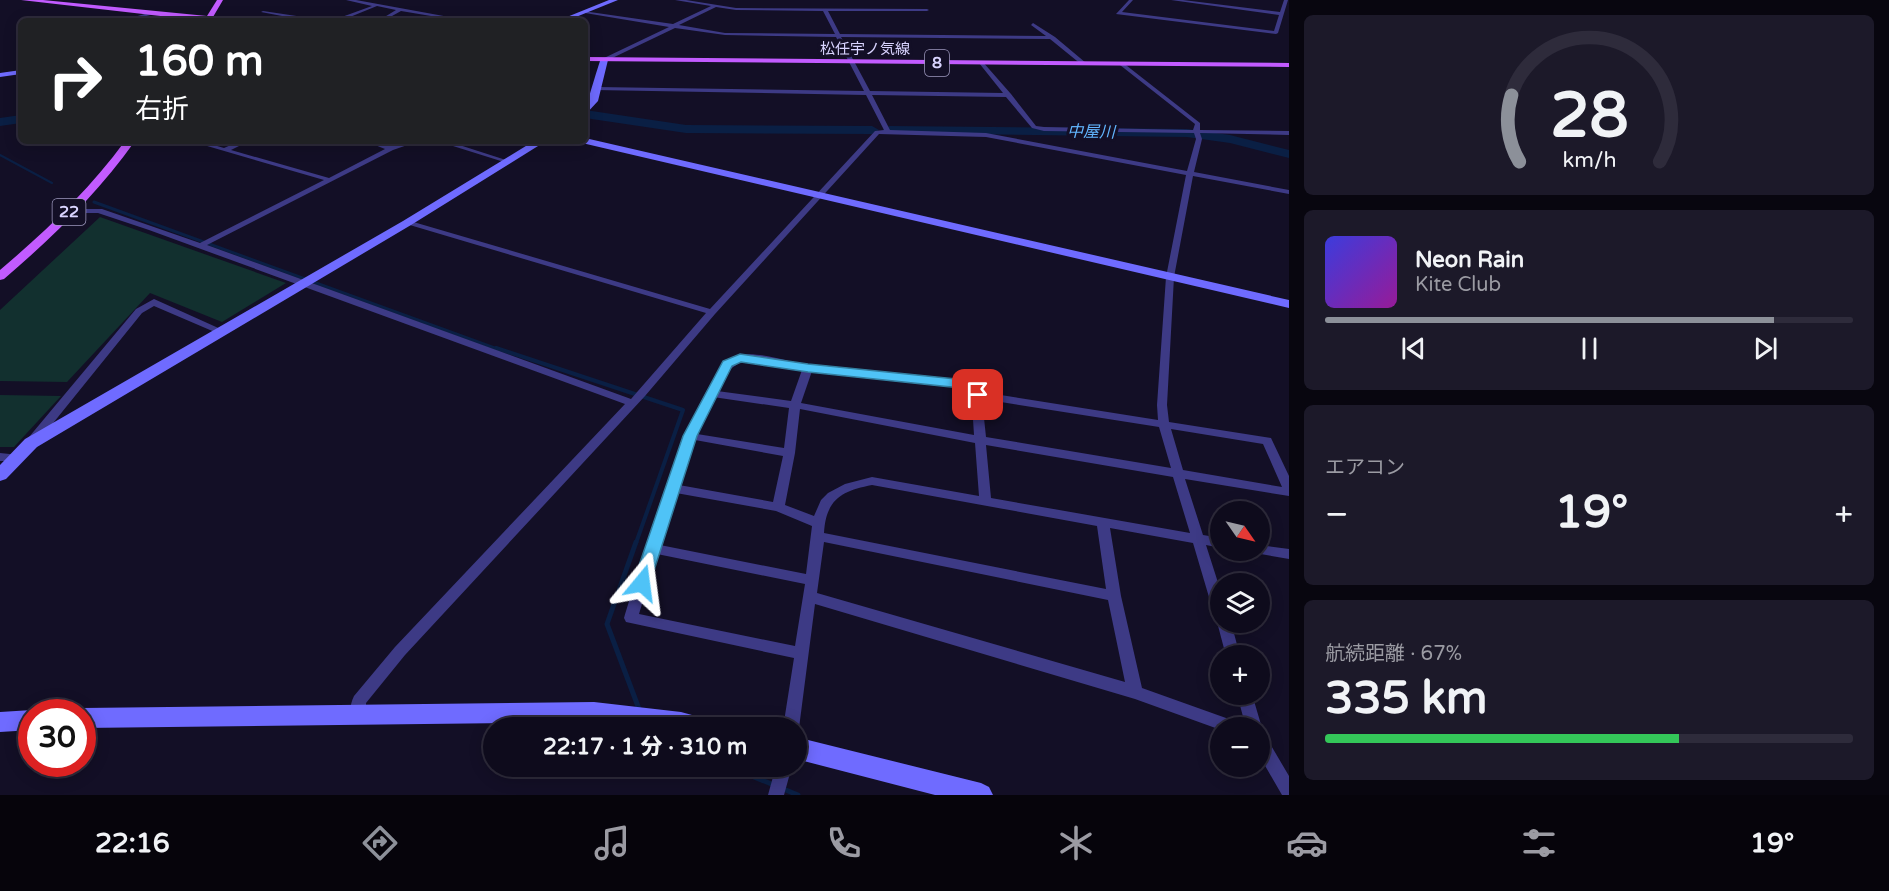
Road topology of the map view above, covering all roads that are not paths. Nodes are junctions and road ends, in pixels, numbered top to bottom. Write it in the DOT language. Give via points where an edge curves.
graph roads {
  1 [pos="24,0"];
  2 [pos="211,0"];
  3 [pos="220,0"];
  4 [pos="348,0"];
  5 [pos="615,0"];
  6 [pos="677,0"];
  7 [pos="1131,0"];
  8 [pos="1173,0"];
  9 [pos="1286,0"];
  10 [pos="377,5"];
  11 [pos="716,6"];
  12 [pos="400,9"];
  13 [pos="825,10"];
  14 [pos="927,10"];
  15 [pos="263,12"];
  16 [pos="585,12"];
  17 [pos="152,13"];
  18 [pos="1283,14"];
  19 [pos="133,18"];
  20 [pos="195,18"];
  21 [pos="204,18"];
  22 [pos="205,18"];
  23 [pos="295,18"];
  24 [pos="343,18"];
  25 [pos="385,18"];
  26 [pos="452,18"];
  27 [pos="568,18"];
  28 [pos="1033,24"];
  29 [pos="673,27"];
  30 [pos="837,35"];
  31 [pos="1053,38"];
  32 [pos="588,59"];
  33 [pos="604,60"];
  34 [pos="852,62"];
  35 [pos="982,63"];
  36 [pos="1084,64"];
  37 [pos="1122,64"];
  38 [pos="1289,65"];
  39 [pos="18,72"];
  40 [pos="0,75"];
  41 [pos="597,89"];
  42 [pos="868,94"];
  43 [pos="1010,95"];
  44 [pos="588,108"];
  45 [pos="888,132"];
  46 [pos="1197,133"];
  47 [pos="1289,133"];
  48 [pos="588,142"];
  49 [pos="117,144"];
  50 [pos="128,144"];
  51 [pos="204,144"];
  52 [pos="239,144"];
  53 [pos="377,144"];
  54 [pos="407,144"];
  55 [pos="450,144"];
  56 [pos="536,144"];
  57 [pos="391,149"];
  58 [pos="225,150"];
  59 [pos="506,161"];
  60 [pos="1190,173"];
  61 [pos="330,180"];
  62 [pos="1289,192"];
  63 [pos="821,195"];
  64 [pos="70,211"];
  65 [pos="407,223"];
  66 [pos="204,243"];
  67 [pos="0,264"];
  68 [pos="0,276"];
  69 [pos="1170,277"];
  70 [pos="307,280"];
  71 [pos="1289,304"];
  72 [pos="712,312"];
  73 [pos="220,331"];
  74 [pos="808,368"];
  75 [pos="710,393"];
  76 [pos="978,395"];
  77 [pos="637,398"];
  78 [pos="795,405"];
  79 [pos="1164,424"];
  80 [pos="690,436"];
  81 [pos="980,440"];
  82 [pos="31,443"];
  83 [pos="789,453"];
  84 [pos="0,457"];
  85 [pos="15,458"];
  86 [pos="1178,474"];
  87 [pos="0,475"];
  88 [pos="672,488"];
  89 [pos="1289,491"];
  90 [pos="985,500"];
  91 [pos="778,507"];
  92 [pos="1103,522"];
  93 [pos="818,529"];
  94 [pos="1199,539"];
  95 [pos="1210,541"];
  96 [pos="651,548"];
  97 [pos="1270,551"];
  98 [pos="1289,554"];
  99 [pos="1210,576"];
  100 [pos="810,580"];
  101 [pos="1114,596"];
  102 [pos="810,597"];
  103 [pos="801,653"];
  104 [pos="1135,692"];
  105 [pos="358,715"];
  106 [pos="638,717"];
  107 [pos="792,717"];
  108 [pos="96,718"];
  109 [pos="1210,719"];
  110 [pos="18,721"];
  111 [pos="0,722"];
  112 [pos="807,751"];
  113 [pos="1270,759"];
  114 [pos="1289,791"];
  115 [pos="981,795"];
  1 -- 17 [label="main road"];
  2 -- 21 [label="main road"];
  3 -- 22 [label="main road"];
  4 -- 10 [label="street"];
  5 -- 16 [label="street"];
  6 -- 11 [label="street"];
  7 -- 18 [label="street" via="1118,13 1276,33"];
  8 -- 18 [label="street"];
  9 -- 18 [label="street"];
  10 -- 12 [label="street"];
  10 -- 24 [label="street"];
  11 -- 13 [label="street"];
  11 -- 29 [label="street"];
  12 -- 25 [label="street"];
  12 -- 26 [label="street"];
  13 -- 14 [label="street"];
  13 -- 30 [label="street"];
  15 -- 23 [label="street"];
  16 -- 27 [label="street"];
  16 -- 29 [label="street"];
  17 -- 19 [label="street"];
  17 -- 20 [label="main road"];
  28 -- 31 [label="street"];
  29 -- 30 [label="street" via="725,34"];
  29 -- 33 [label="street"];
  30 -- 31 [label="street"];
  30 -- 34 [label="street"];
  31 -- 36 [label="street"];
  32 -- 33 [label="main road, 松任宇ノ気線 / 8"];
  33 -- 34 [label="main road, 松任宇ノ気線 / 8"];
  33 -- 41 [label="street"];
  34 -- 35 [label="main road, 松任宇ノ気線 / 8"];
  34 -- 42 [label="street"];
  35 -- 36 [label="main road, 松任宇ノ気線 / 8"];
  35 -- 43 [label="street"];
  36 -- 37 [label="main road, 松任宇ノ気線 / 8"];
  37 -- 38 [label="main road, 松任宇ノ気線 / 8"];
  37 -- 46 [label="street" via="1198,124"];
  39 -- 40 [label="street"];
  41 -- 42 [label="street"];
  41 -- 44 [label="street"];
  42 -- 43 [label="street"];
  42 -- 45 [label="street"];
  43 -- 46 [label="street" via="1034,127"];
  45 -- 60 [label="street" via="986,135"];
  45 -- 63 [label="street" via="877,132"];
  46 -- 47 [label="street"];
  46 -- 60 [label="street" via="1199,139"];
  48 -- 63 [label="street"];
  49 -- 67 [label="main road, 22" via="73,197"];
  50 -- 64 [label="main road, 22"];
  51 -- 58 [label="street"];
  52 -- 58 [label="street"];
  53 -- 57 [label="street"];
  54 -- 57 [label="street"];
  55 -- 59 [label="street"];
  56 -- 59 [label="street"];
  57 -- 61 [label="street"];
  58 -- 61 [label="street"];
  59 -- 65 [label="street"];
  60 -- 62 [label="street"];
  60 -- 69 [label="street"];
  61 -- 66 [label="street"];
  63 -- 69 [label="street"];
  63 -- 72 [label="street"];
  64 -- 66 [label="street" via="99,211"];
  64 -- 68 [label="main road, 22"];
  65 -- 70 [label="street"];
  65 -- 72 [label="street"];
  66 -- 70 [label="street"];
  69 -- 71 [label="street"];
  69 -- 79 [label="street"];
  70 -- 73 [label="street"];
  70 -- 77 [label="street" via="377,312"];
  72 -- 77 [label="street"];
  73 -- 82 [label="street"];
  73 -- 82 [label="street" via="154,302 139,311"];
  74 -- 75 [label="street" via="740,358 727,363"];
  74 -- 76 [label="street" via="976,385"];
  74 -- 78 [label="street"];
  75 -- 78 [label="street"];
  75 -- 80 [label="street"];
  76 -- 79 [label="street"];
  76 -- 81 [label="street"];
  77 -- 105 [label="street" via="400,651 359,701"];
  78 -- 81 [label="street"];
  78 -- 83 [label="street"];
  79 -- 86 [label="street"];
  79 -- 89 [label="street" via="1267,441"];
  80 -- 83 [label="street"];
  80 -- 88 [label="street"];
  81 -- 86 [label="street"];
  81 -- 90 [label="street"];
  82 -- 85 [label="street"];
  83 -- 91 [label="street"];
  84 -- 85 [label="street"];
  85 -- 87 [label="street"];
  86 -- 89 [label="street"];
  86 -- 94 [label="street"];
  88 -- 91 [label="street"];
  88 -- 96 [label="street"];
  90 -- 92 [label="street"];
  90 -- 93 [label="street" via="872,481 848,486 828,498"];
  91 -- 93 [label="street"];
  92 -- 94 [label="street"];
  92 -- 101 [label="street"];
  93 -- 100 [label="street"];
  93 -- 101 [label="street"];
  94 -- 95 [label="street"];
  94 -- 99 [label="street"];
  96 -- 100 [label="street"];
  96 -- 103 [label="street" via="632,618"];
  97 -- 98 [label="street"];
  100 -- 102 [label="street"];
  101 -- 104 [label="street"];
  102 -- 103 [label="street"];
  102 -- 104 [label="street"];
  103 -- 107 [label="street"];
  104 -- 109 [label="street"];
  105 -- 106 [label="street" via="594,712"];
  105 -- 108 [label="street"];
  110 -- 111 [label="street"];
  112 -- 115 [label="street"];
  113 -- 114 [label="street"];
}
